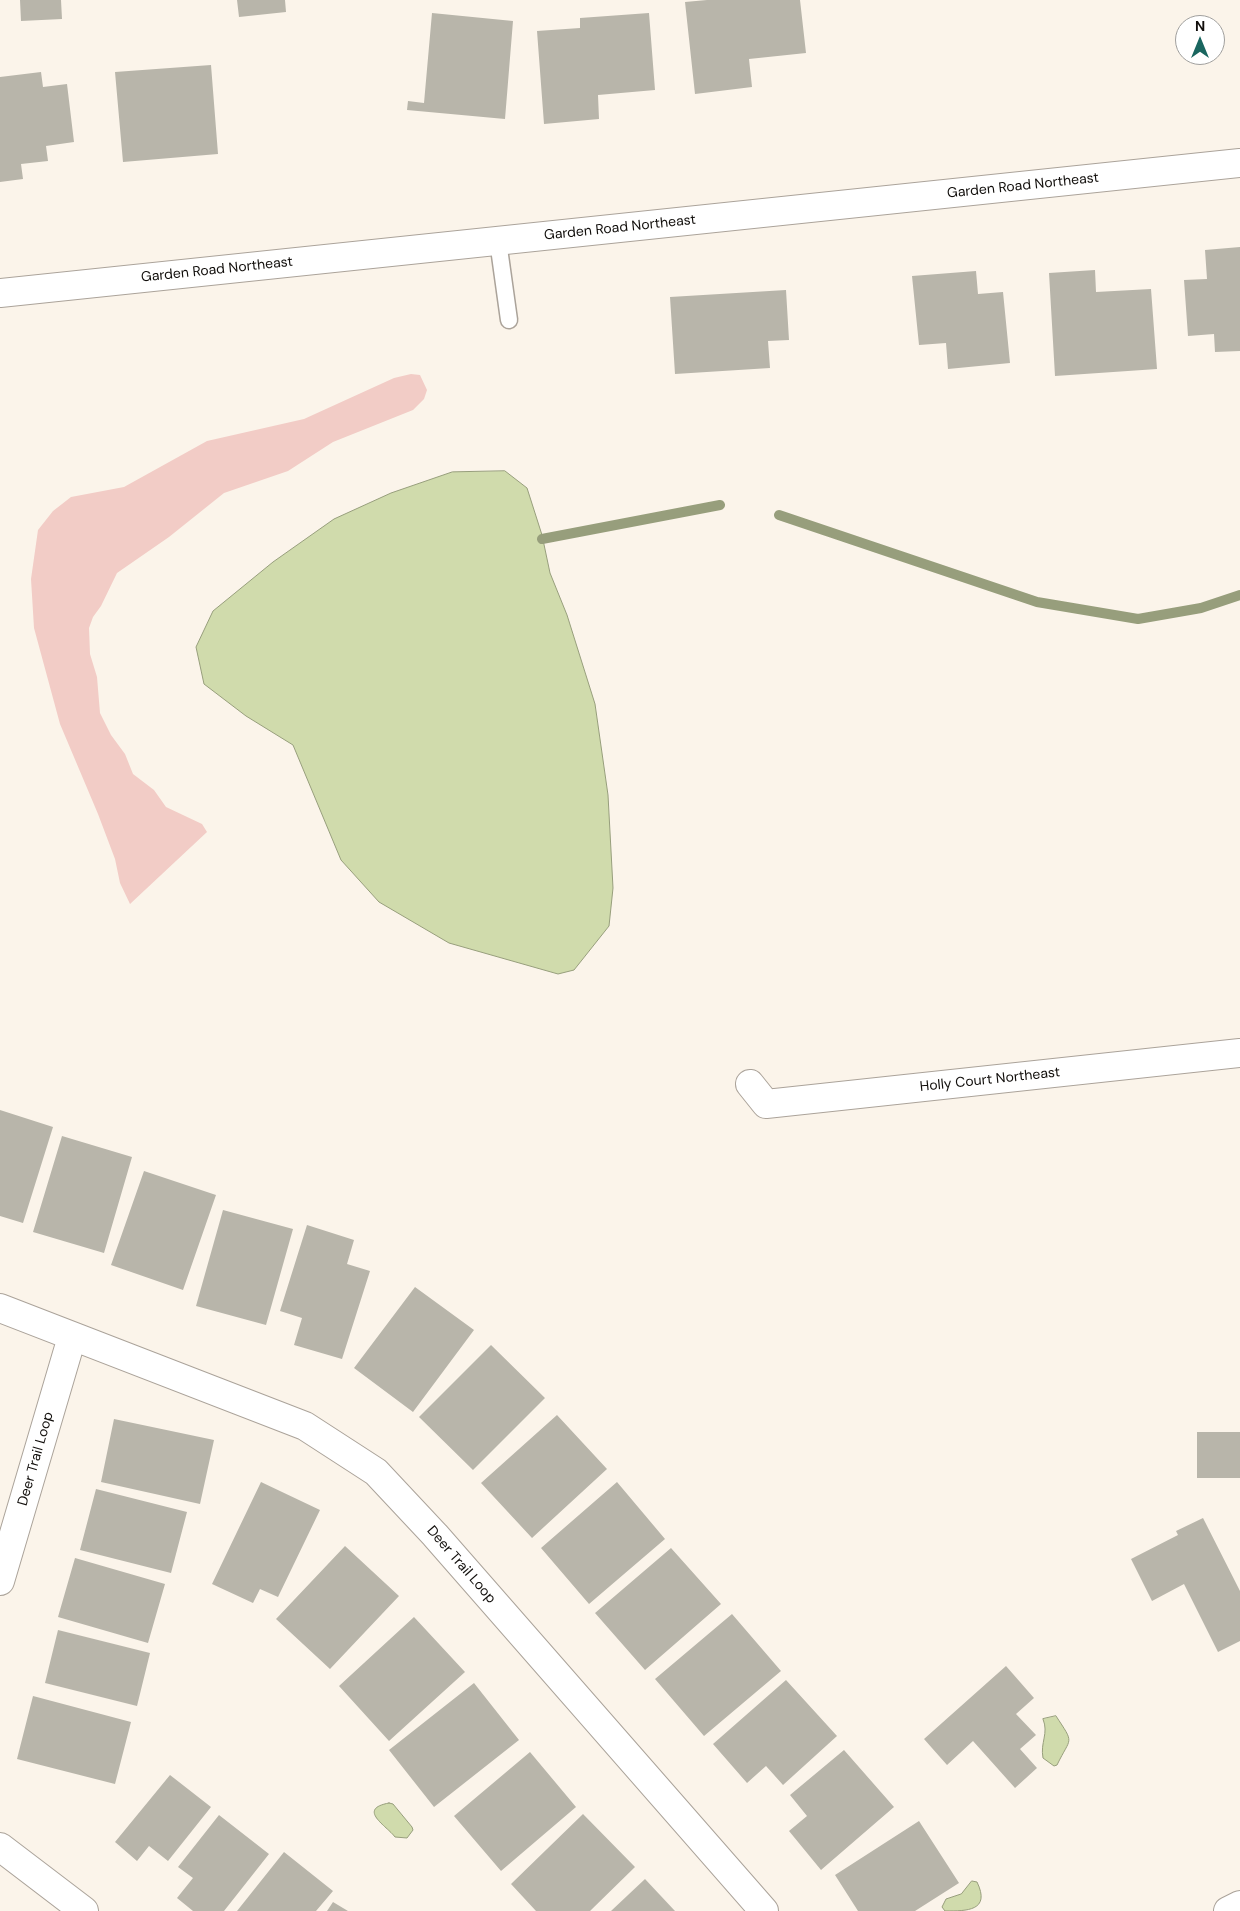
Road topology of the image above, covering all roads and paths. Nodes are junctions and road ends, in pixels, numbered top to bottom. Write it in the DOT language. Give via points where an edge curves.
graph roads {
  1 [pos="1240,163"];
  2 [pos="498,241"];
  3 [pos="0,293"];
  4 [pos="509,320"];
  5 [pos="1240,1053"];
  6 [pos="750,1084"];
  7 [pos="0,1308"];
  8 [pos="72,1336"];
  9 [pos="0,1581"];
  10 [pos="0,1846"];
  11 [pos="1240,1905"];
  12 [pos="84,1911"];
  13 [pos="764,1911"];
  14 [pos="1228,1911"];
  1 -- 2 [label="street, Garden Road Northeast"];
  2 -- 3 [label="street, Garden Road Northeast"];
  2 -- 4 [label="lane"];
  5 -- 6 [label="street, Holly Court Northeast" via="766,1104"];
  7 -- 8 [label="street, Deer Trail Loop"];
  8 -- 9 [label="street, Deer Trail Loop"];
  8 -- 13 [label="street, Deer Trail Loop" via="305,1426 376,1472"];
  10 -- 12 [label="street"];
  11 -- 14 [label="street"];
}
